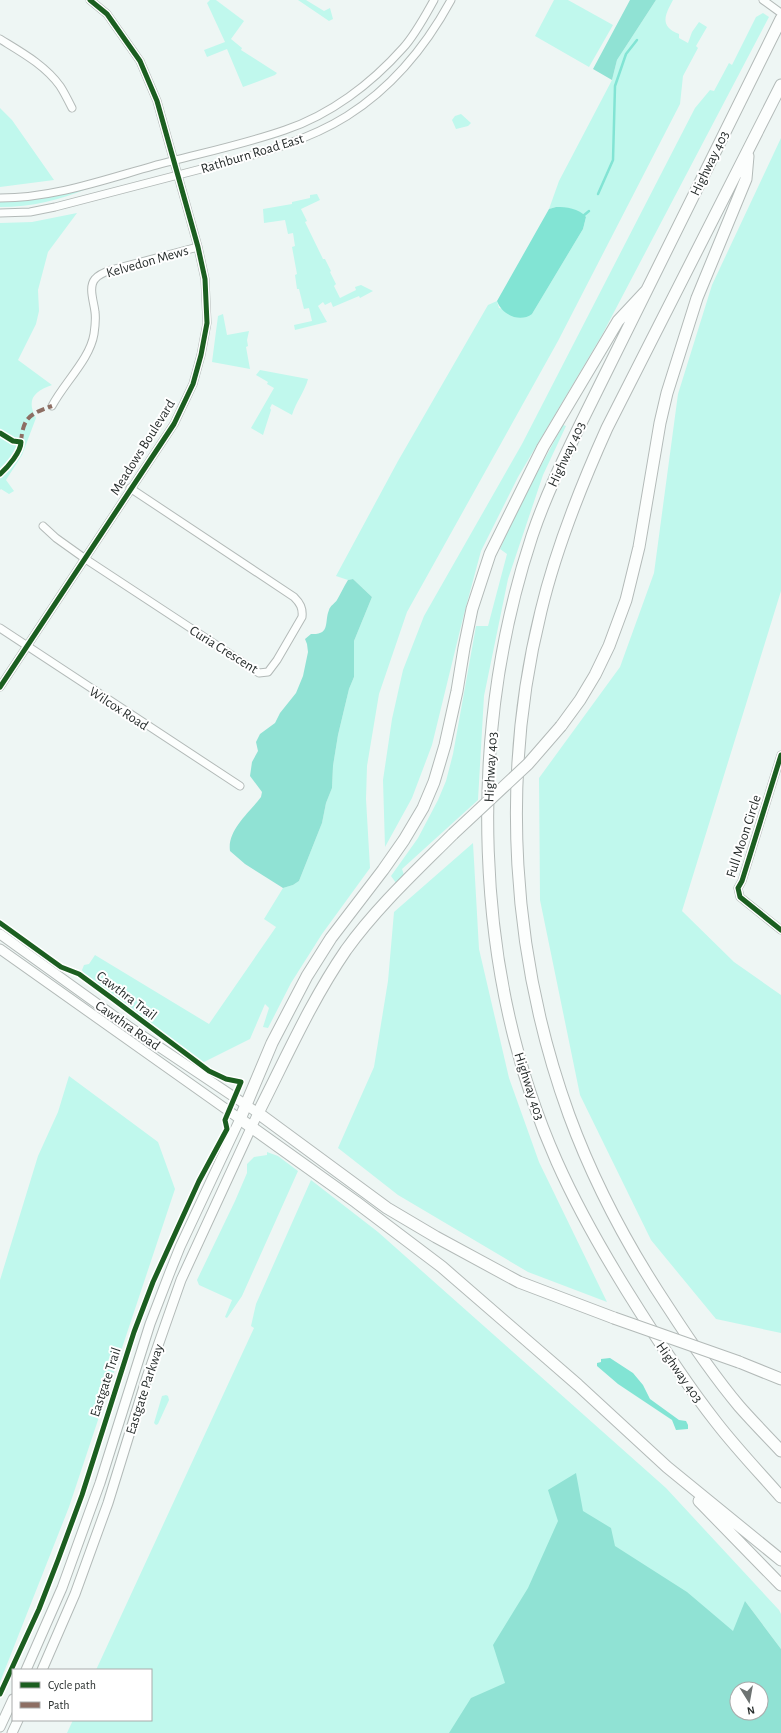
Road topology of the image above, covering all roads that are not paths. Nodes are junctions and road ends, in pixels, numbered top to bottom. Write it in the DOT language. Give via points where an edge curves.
graph roads {
  1 [pos="90,0"];
  2 [pos="434,0"];
  3 [pos="451,0"];
  4 [pos="763,0"];
  5 [pos="780,18"];
  6 [pos="0,39"];
  7 [pos="781,85"];
  8 [pos="72,108"];
  9 [pos="749,149"];
  10 [pos="173,160"];
  11 [pos="178,175"];
  12 [pos="0,198"];
  13 [pos="0,213"];
  14 [pos="198,247"];
  15 [pos="646,291"];
  16 [pos="52,406"];
  17 [pos="130,488"];
  18 [pos="43,526"];
  19 [pos="84,558"];
  20 [pos="0,628"];
  21 [pos="27,646"];
  22 [pos="0,687"];
  23 [pos="781,755"];
  24 [pos="240,786"];
  25 [pos="781,930"];
  26 [pos="0,934"];
  27 [pos="0,949"];
  28 [pos="246,1104"];
  29 [pos="258,1113"];
  30 [pos="240,1119"];
  31 [pos="252,1128"];
  32 [pos="781,1379"];
  33 [pos="781,1451"];
  34 [pos="667,1467"];
  35 [pos="781,1497"];
  36 [pos="781,1560"];
  37 [pos="781,1585"];
  38 [pos="26,1669"];
  39 [pos="42,1669"];
  40 [pos="12,1701"];
  41 [pos="18,1721"];
  42 [pos="0,1727"];
  43 [pos="12,1733"];
  1 -- 10 [label="street, Meadows Boulevard" via="107,14 140,61 157,102"];
  2 -- 10 [label="street, Rathburn Road East" via="404,48 362,87 338,104 286,130"];
  3 -- 11 [label="street, Rathburn Road East" via="415,55 373,97 347,116 297,140"];
  4 -- 5 [label="street"];
  5 -- 15 [label="highway, Highway 403"];
  6 -- 8 [label="street" via="31,58 46,71 60,86"];
  7 -- 9 [label="highway, Highway 403"];
  9 -- 29 [label="highway, bridge" via="746,179 697,298 667,393 639,547 626,600 595,675 561,726 528,764 389,898 347,950 308,1014"];
  9 -- 33 [label="highway, Highway 403" via="607,428 561,539 540,612 525,694 519,742 517,839 522,912 536,1002 556,1076 583,1149 633,1253 682,1330 740,1407"];
  10 -- 11 [label="street, Meadows Boulevard"];
  10 -- 12 [label="street, Rathburn Road East" via="54,193 22,198"];
  11 -- 13 [label="street, Rathburn Road East" via="55,207 30,212"];
  11 -- 14 [label="street, Meadows Boulevard"];
  14 -- 16 [label="street, Kelvedon Mews" via="101,273 94,279 92,288 95,313 92,342"];
  14 -- 17 [label="street, Meadows Boulevard" via="206,283 207,323 200,360 193,384 174,424"];
  15 -- 28 [label="highway" via="618,321 543,448 490,554 472,609 458,691 445,745 423,808 404,840 307,976 272,1043"];
  15 -- 35 [label="highway, Highway 403" via="549,491 532,535 512,608 497,687 489,771 488,841 493,912 504,984 519,1052 542,1122 572,1195 597,1243 668,1359 715,1422"];
  17 -- 19 [label="street, Meadows Boulevard"];
  17 -- 19 [label="street, Curia Crescent" via="295,598 301,606 302,617 278,660 268,672 259,674"];
  18 -- 19 [label="street, Curia Crescent"];
  19 -- 21 [label="street, Meadows Boulevard"];
  20 -- 21 [label="street, Wilcox Road"];
  21 -- 22 [label="street, Meadows Boulevard"];
  21 -- 24 [label="street, Wilcox Road"];
  23 -- 25 [label="street, Full Moon Circle" via="738,888 740,897"];
  26 -- 28 [label="main road, Cawthra Road" via="128,1026"];
  27 -- 30 [label="main road, Cawthra Road"];
  28 -- 29 [label="main road, Cawthra Road"];
  28 -- 30 [label="highway"];
  29 -- 31 [label="main road, Eastgate Parkway"];
  29 -- 32 [label="highway, bridge" via="387,1208 519,1282"];
  30 -- 31 [label="highway"];
  30 -- 38 [label="main road, Eastgate Parkway" via="170,1272 150,1324 100,1483 65,1581"];
  31 -- 34 [label="highway" via="442,1267"];
  31 -- 39 [label="main road, Eastgate Parkway" via="181,1280 147,1377 119,1472 75,1594"];
  34 -- 36 [label="highway"];
  34 -- 37 [label="highway"];
  40 -- 42 [label="main road"];
  41 -- 43 [label="main road"];
}
